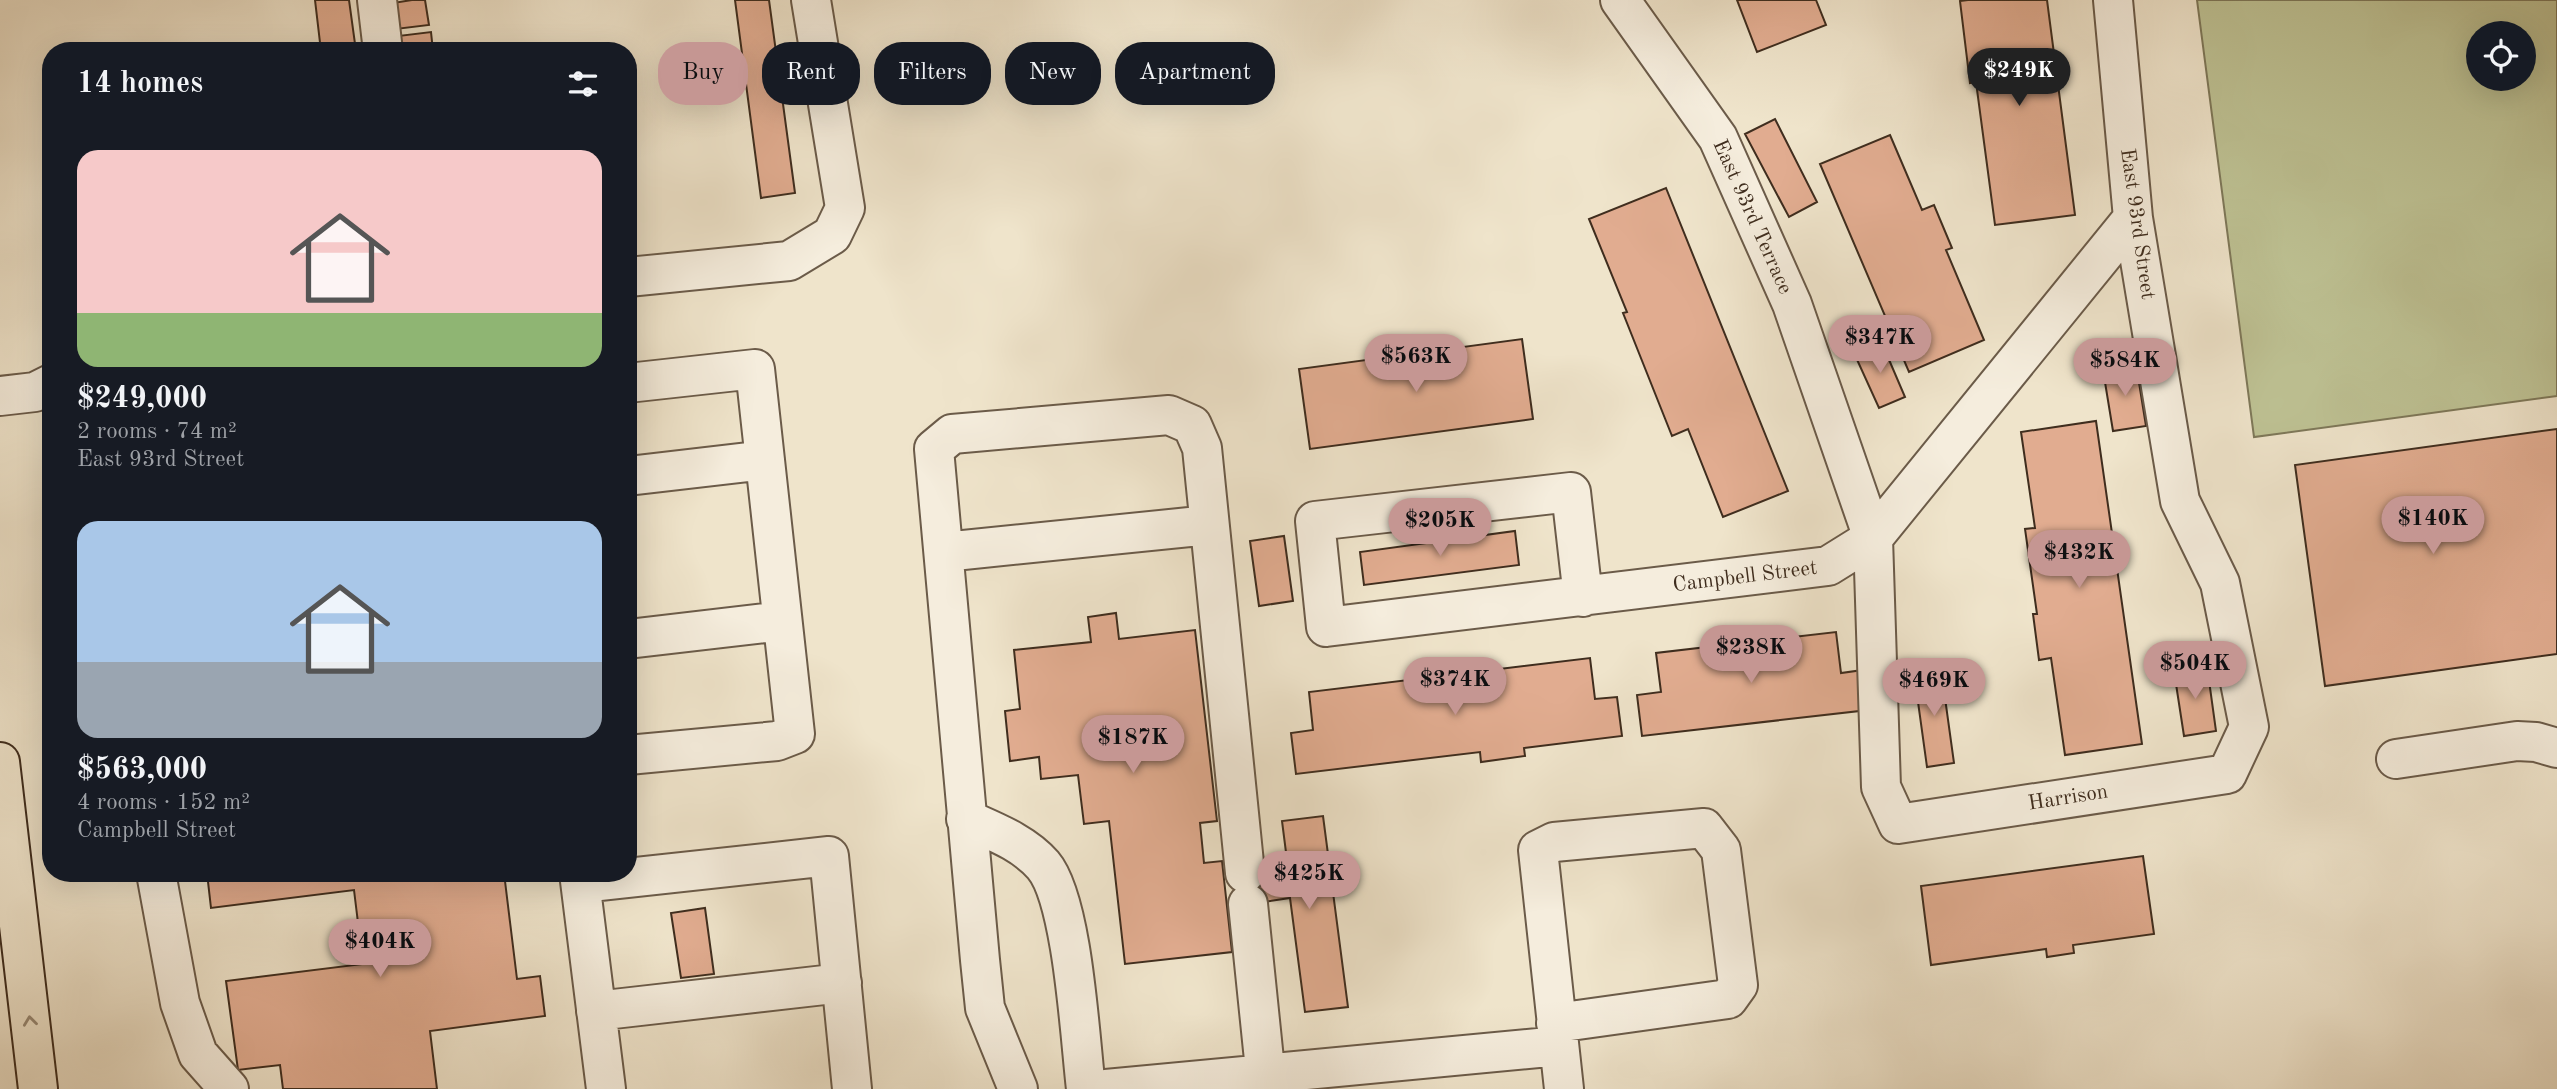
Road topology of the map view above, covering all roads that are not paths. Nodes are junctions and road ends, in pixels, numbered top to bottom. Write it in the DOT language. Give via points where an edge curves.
graph roads {
  1 [pos="377,0"];
  2 [pos="811,0"];
  3 [pos="1620,0"];
  4 [pos="2113,0"];
  5 [pos="382,42"];
  6 [pos="2133,218"];
  7 [pos="637,276"];
  8 [pos="637,382"];
  9 [pos="42,388"];
  10 [pos="0,396"];
  11 [pos="765,460"];
  12 [pos="637,475"];
  13 [pos="1209,525"];
  14 [pos="1873,538"];
  15 [pos="944,552"];
  16 [pos="1583,597"];
  17 [pos="782,621"];
  18 [pos="637,638"];
  19 [pos="2249,727"];
  20 [pos="2557,748"];
  21 [pos="637,754"];
  22 [pos="2396,759"];
  23 [pos="0,762"];
  24 [pos="1881,787"];
  25 [pos="966,819"];
  26 [pos="637,873"];
  27 [pos="158,882"];
  28 [pos="580,882"];
  29 [pos="842,983"];
  30 [pos="596,1011"];
  31 [pos="1558,1035"];
  32 [pos="1266,1081"];
  33 [pos="38,1089"];
  34 [pos="229,1089"];
  35 [pos="606,1089"];
  36 [pos="852,1089"];
  37 [pos="1018,1089"];
  38 [pos="1086,1089"];
  39 [pos="1106,1089"];
  40 [pos="1564,1089"];
  1 -- 5 [label="street"];
  2 -- 7 [label="street" via="845,208 832,235 789,261"];
  3 -- 14 [label="street, East 93rd Terrace" via="1718,138 1792,304"];
  4 -- 6 [label="street, East 93rd Street"];
  6 -- 14 [label="street, Campbell Street"];
  6 -- 19 [label="street, East 93rd Street" via="2180,501 2220,583"];
  8 -- 11 [label="street" via="755,369"];
  9 -- 10 [label="street"];
  11 -- 12 [label="street"];
  11 -- 17 [label="street"];
  13 -- 15 [label="street"];
  13 -- 15 [label="street" via="1202,448 1192,425 1169,415 951,434 934,449"];
  13 -- 32 [label="street"];
  14 -- 16 [label="street, Campbell Street" via="1828,566"];
  14 -- 24 [label="street, East 93rd Terrace"];
  15 -- 25 [label="street"];
  16 -- 16 [label="street, Campbell Street" via="1326,627 1315,521 1571,492"];
  17 -- 18 [label="street"];
  17 -- 21 [label="street" via="795,734 777,741"];
  19 -- 24 [label="street, Harrison" via="2227,774 1898,824"];
  20 -- 22 [label="street" via="2517,741"];
  33 -- 23 [label="main road, one-way"];
  25 -- 37 [label="street" via="985,1008"];
  25 -- 38 [label="street" via="1012,840 1044,866 1059,895"];
  26 -- 29 [label="street" via="829,856"];
  27 -- 34 [label="street" via="180,1003 198,1054"];
  28 -- 30 [label="street"];
  29 -- 30 [label="street"];
  29 -- 36 [label="street"];
  30 -- 35 [label="street"];
  31 -- 31 [label="street" via="1538,850 1553,842 1704,828 1721,850 1738,985 1728,999"];
  31 -- 32 [label="street"];
  31 -- 40 [label="street"];
  32 -- 39 [label="street"];
}
